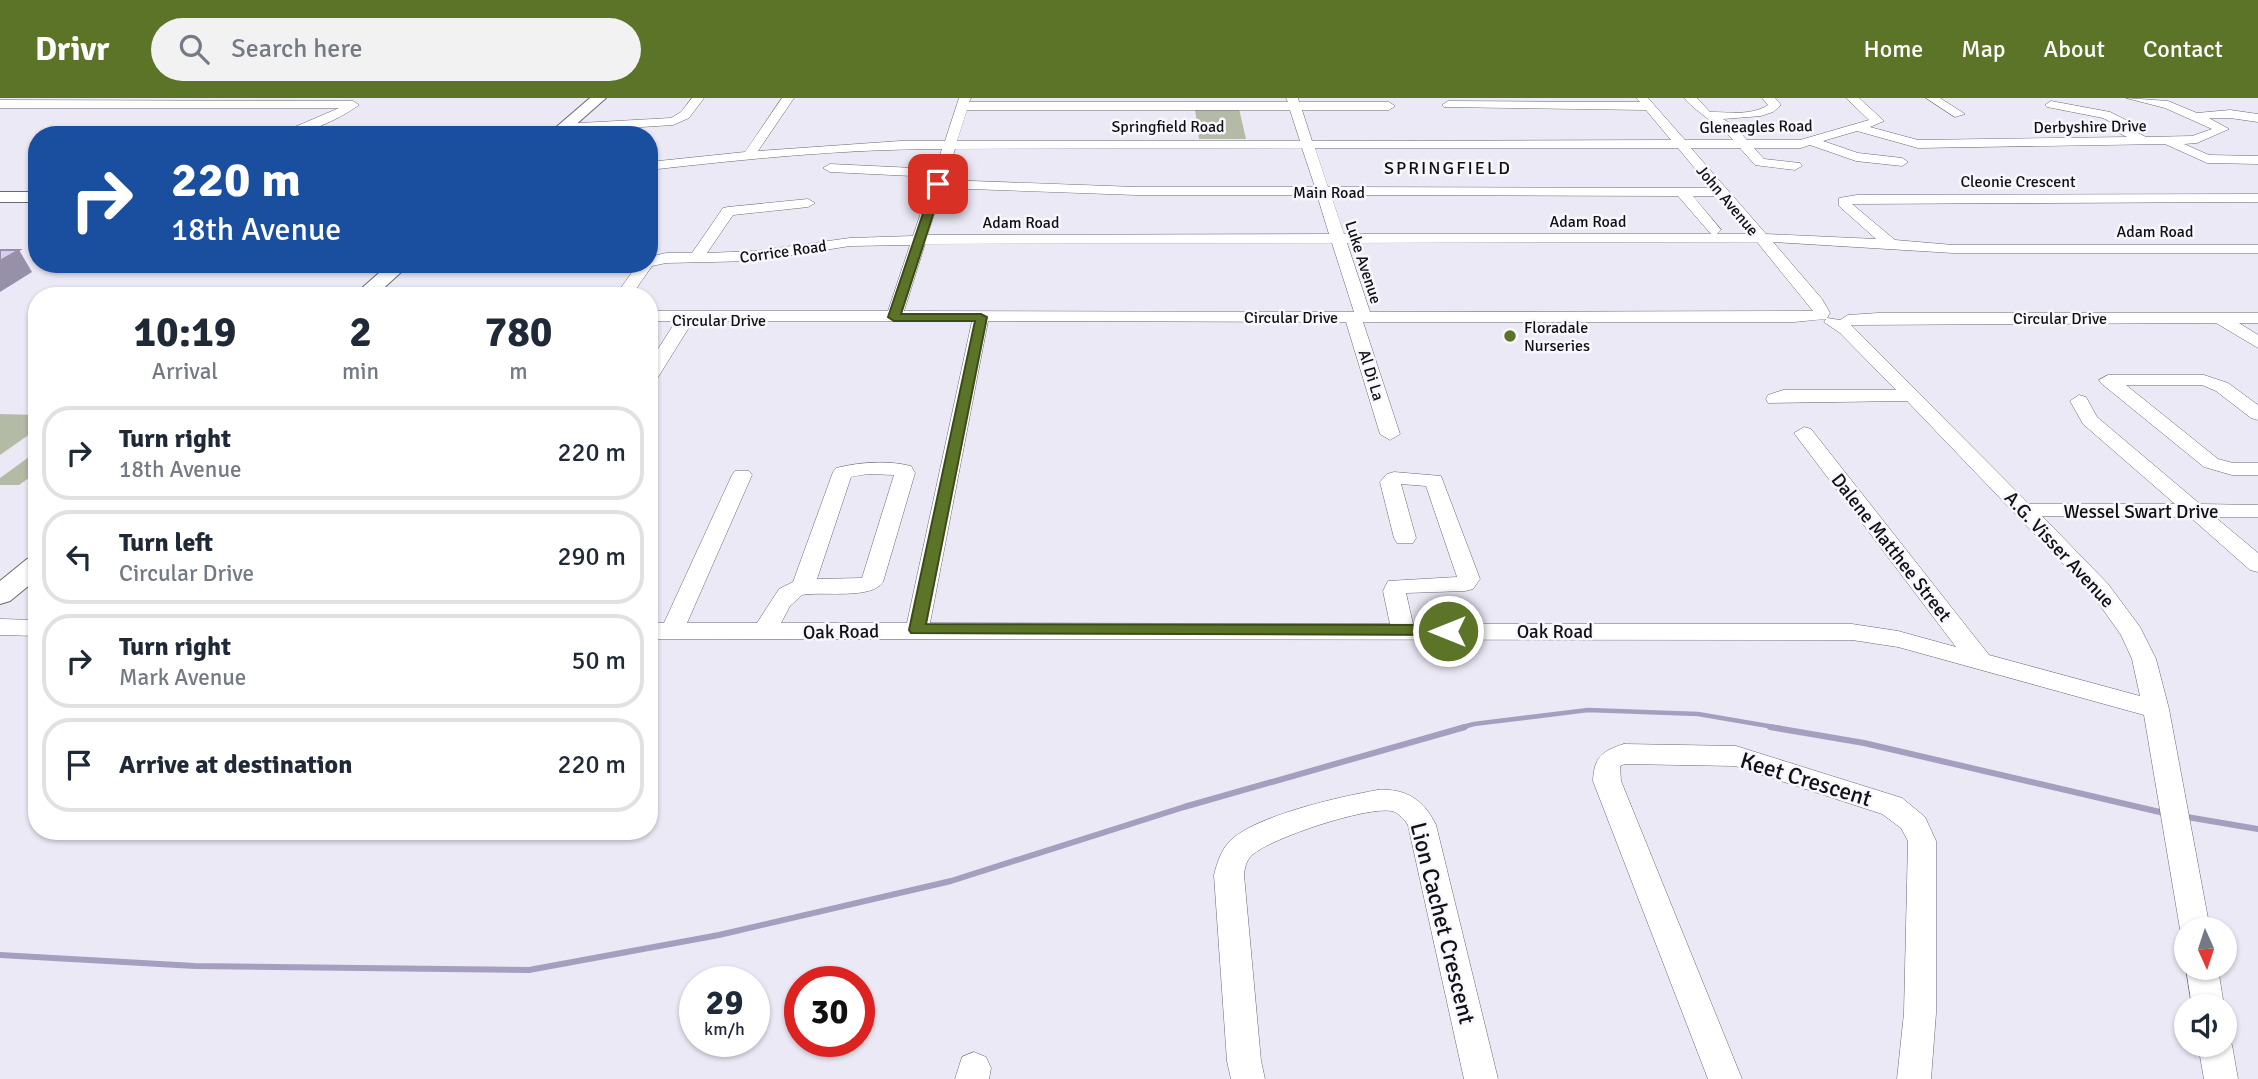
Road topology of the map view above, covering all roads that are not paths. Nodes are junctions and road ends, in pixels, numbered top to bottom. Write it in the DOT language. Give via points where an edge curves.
graph roads {
  1 [pos="365,98"];
  2 [pos="584,98"];
  3 [pos="599,98"];
  4 [pos="698,98"];
  5 [pos="788,98"];
  6 [pos="1690,98"];
  7 [pos="1768,98"];
  8 [pos="1852,98"];
  9 [pos="1932,98"];
  10 [pos="2132,98"];
  11 [pos="963,102"];
  12 [pos="1293,102"];
  13 [pos="1645,102"];
  14 [pos="0,104"];
  15 [pos="353,105"];
  16 [pos="2051,105"];
  17 [pos="1389,106"];
  18 [pos="1448,106"];
  19 [pos="1959,114"];
  20 [pos="1707,115"];
  21 [pos="2194,116"];
  22 [pos="2258,118"];
  23 [pos="310,126"];
  24 [pos="551,126"];
  25 [pos="565,126"];
  26 [pos="621,126"];
  27 [pos="1859,128"];
  28 [pos="1300,134"];
  29 [pos="2144,141"];
  30 [pos="2167,141"];
  31 [pos="1813,142"];
  32 [pos="2088,142"];
  33 [pos="1680,143"];
  34 [pos="1987,143"];
  35 [pos="950,144"];
  36 [pos="1743,144"];
  37 [pos="2109,154"];
  38 [pos="2007,155"];
  39 [pos="745,158"];
  40 [pos="2258,160"];
  41 [pos="1902,162"];
  42 [pos="1795,166"];
  43 [pos="658,167"];
  44 [pos="795,167"];
  45 [pos="830,168"];
  46 [pos="940,178"];
  47 [pos="28,192"];
  48 [pos="1323,192"];
  49 [pos="1682,192"];
  50 [pos="1720,192"];
  51 [pos="0,194"];
  52 [pos="28,196"];
  53 [pos="2258,198"];
  54 [pos="808,203"];
  55 [pos="1714,230"];
  56 [pos="1338,239"];
  57 [pos="1761,239"];
  58 [pos="918,240"];
  59 [pos="1892,245"];
  60 [pos="2258,249"];
  61 [pos="696,258"];
  62 [pos="658,260"];
  63 [pos="375,273"];
  64 [pos="387,273"];
  65 [pos="640,273"];
  66 [pos="363,287"];
  67 [pos="364,287"];
  68 [pos="630,287"];
  69 [pos="788,317"];
  70 [pos="894,317"];
  71 [pos="981,317"];
  72 [pos="1358,317"];
  73 [pos="1836,317"];
  74 [pos="658,318"];
  75 [pos="658,318"];
  76 [pos="2220,318"];
  77 [pos="2258,318"];
  78 [pos="685,320"];
  79 [pos="2258,343"];
  80 [pos="658,360"];
  81 [pos="1910,395"];
  82 [pos="1775,399"];
  83 [pos="2079,401"];
  84 [pos="2258,414"];
  85 [pos="1390,433"];
  86 [pos="1804,433"];
  87 [pos="2258,469"];
  88 [pos="742,475"];
  89 [pos="2024,510"];
  90 [pos="2195,511"];
  91 [pos="2258,511"];
  92 [pos="1405,538"];
  93 [pos="28,551"];
  94 [pos="2258,565"];
  95 [pos="28,572"];
  96 [pos="0,573"];
  97 [pos="803,587"];
  98 [pos="0,595"];
  99 [pos="0,627"];
  100 [pos="28,628"];
  101 [pos="917,630"];
  102 [pos="661,631"];
  103 [pos="765,631"];
  104 [pos="1403,631"];
  105 [pos="1980,661"];
  106 [pos="2156,709"];
  107 [pos="2193,917"];
  108 [pos="2217,1057"];
  109 [pos="1248,1079"];
  110 [pos="1481,1079"];
  111 [pos="1725,1079"];
  112 [pos="1914,1079"];
  113 [pos="2221,1079"];
  1 -- 15 [label="street"];
  2 -- 24 [label="main road"];
  3 -- 25 [label="main road"];
  4 -- 26 [label="street" via="673,121"];
  5 -- 39 [label="street"];
  6 -- 20 [label="street"];
  7 -- 20 [label="street" via="1775,105 1767,110"];
  8 -- 27 [label="street" via="1878,119"];
  9 -- 19 [label="street"];
  10 -- 21 [label="street, Derbyshire Drive"];
  11 -- 12 [label="street"];
  11 -- 35 [label="street"];
  12 -- 17 [label="street" via="1332,112"];
  12 -- 28 [label="street, Luke Avenue"];
  13 -- 18 [label="street"];
  13 -- 33 [label="street, John Avenue"];
  14 -- 15 [label="street"];
  15 -- 23 [label="street"];
  16 -- 29 [label="street" via="2109,116 2122,123 2119,128"];
  20 -- 36 [label="street" via="1729,128"];
  21 -- 22 [label="street"];
  21 -- 30 [label="street, Derbyshire Drive" via="2223,129 2197,140"];
  27 -- 31 [label="street, Gleneagles Road"];
  27 -- 34 [label="street, Derbyshire Drive" via="1911,143"];
  28 -- 33 [label="street, Springfield Road"];
  28 -- 35 [label="street, Springfield Road"];
  28 -- 48 [label="street, Luke Avenue"];
  29 -- 30 [label="street, Derbyshire Drive"];
  29 -- 32 [label="street, Derbyshire Drive"];
  30 -- 40 [label="street" via="2207,159"];
  31 -- 36 [label="street, Gleneagles Road"];
  31 -- 41 [label="street" via="1863,158"];
  32 -- 34 [label="street, Derbyshire Drive"];
  32 -- 37 [label="street"];
  33 -- 36 [label="street, Gleneagles Road"];
  33 -- 50 [label="street, John Avenue"];
  34 -- 38 [label="street"];
  35 -- 39 [label="street, Springfield Road" via="900,145 898,155 885,158 824,156 813,150"];
  35 -- 46 [label="street"];
  36 -- 42 [label="street" via="1763,164"];
  39 -- 43 [label="street"];
  39 -- 44 [label="street"];
  45 -- 46 [label="street, Main Road"];
  46 -- 48 [label="street, Main Road" via="1113,191"];
  46 -- 58 [label="street"];
  47 -- 51 [label="main road"];
  48 -- 49 [label="street, Main Road"];
  48 -- 56 [label="street, Luke Avenue"];
  49 -- 50 [label="street, Main Road"];
  49 -- 55 [label="street"];
  50 -- 57 [label="street, John Avenue"];
  51 -- 52 [label="main road"];
  53 -- 59 [label="street, Cleonie Crescent" via="1844,201"];
  54 -- 61 [label="street" via="731,210"];
  56 -- 57 [label="street, Adam Road"];
  56 -- 58 [label="street, Adam Road"];
  56 -- 72 [label="street, Luke Avenue"];
  57 -- 59 [label="street, Adam Road"];
  57 -- 73 [label="street, John Avenue"];
  58 -- 61 [label="street, Corrice Road" via="850,242 755,257"];
  58 -- 70 [label="street"];
  59 -- 60 [label="street, Adam Road"];
  61 -- 62 [label="street, Corrice Road"];
  63 -- 66 [label="main road"];
  64 -- 67 [label="main road"];
  65 -- 68 [label="street, Corrice Road"];
  69 -- 70 [label="street, Circular Drive"];
  69 -- 74 [label="street, Circular Drive"];
  69 -- 78 [label="street, Circular Drive"];
  70 -- 71 [label="street, Circular Drive"];
  71 -- 72 [label="street, Circular Drive"];
  71 -- 101 [label="street"];
  72 -- 73 [label="street, Circular Drive"];
  72 -- 85 [label="street, Al Di La"];
  73 -- 76 [label="street, Circular Drive"];
  73 -- 81 [label="street, A.G. Visser Avenue"];
  75 -- 78 [label="street, Circular Drive"];
  76 -- 77 [label="street, Circular Drive"];
  76 -- 79 [label="street"];
  78 -- 80 [label="street"];
  81 -- 82 [label="street"];
  81 -- 89 [label="street, A.G. Visser Avenue"];
  83 -- 90 [label="street" via="2090,420"];
  84 -- 87 [label="street" via="2204,380 2108,380 2211,463"];
  86 -- 105 [label="street, Dalene Matthee Street"];
  88 -- 102 [label="street"];
  89 -- 90 [label="street, Wessel Swart Drive"];
  89 -- 106 [label="street, A.G. Visser Avenue" via="2100,589 2132,632"];
  90 -- 91 [label="street, Wessel Swart Drive"];
  90 -- 94 [label="street"];
  92 -- 104 [label="street" via="1390,482 1394,478 1434,480 1469,579 1465,584 1396,586"];
  93 -- 96 [label="main road"];
  95 -- 98 [label="main road"];
  97 -- 97 [label="street" via="872,582 904,470 843,472"];
  97 -- 103 [label="street" via="788,592"];
  99 -- 100 [label="street"];
  101 -- 103 [label="street, Oak Road"];
  101 -- 104 [label="street, Oak Road"];
  102 -- 103 [label="street, Oak Road"];
  104 -- 105 [label="street, Oak Road" via="1852,632"];
  105 -- 106 [label="street, Oak Road"];
  106 -- 107 [label="street, A.G. Visser Avenue"];
  108 -- 113 [label="street"];
  109 -- 110 [label="street, Lion Cachet Crescent" via="1229,875 1234,856 1259,835 1388,799 1415,810 1422,825"];
  111 -- 112 [label="street, Keet Crescent" via="1607,781 1609,761 1624,754 1736,756 1892,806 1909,817 1922,841 1920,1013"];
}
